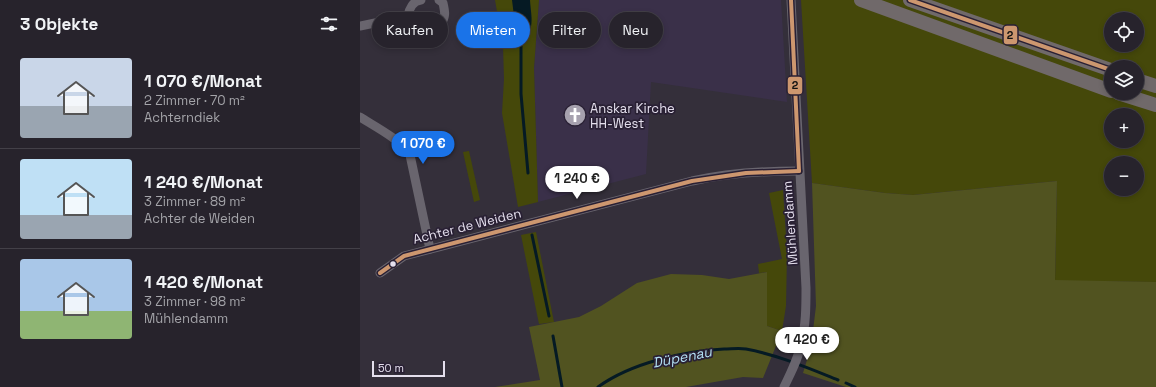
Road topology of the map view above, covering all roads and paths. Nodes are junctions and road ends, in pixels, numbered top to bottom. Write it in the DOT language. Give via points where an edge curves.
graph roads {
  1 [pos="421,0"];
  2 [pos="439,0"];
  3 [pos="860,0"];
  4 [pos="910,0"];
  5 [pos="792,3"];
  6 [pos="409,12"];
  7 [pos="445,12"];
  8 [pos="372,24"];
  9 [pos="360,26"];
  10 [pos="1104,68"];
  11 [pos="1144,82"];
  12 [pos="1156,86"];
  13 [pos="1104,87"];
  14 [pos="1140,100"];
  15 [pos="1156,105"];
  16 [pos="360,117"];
  17 [pos="799,171"];
  18 [pos="430,250"];
  19 [pos="380,272"];
  20 [pos="784,387"];
  1 -- 6 [label="street"];
  2 -- 7 [label="street" via="443,3"];
  3 -- 13 [label="highway"];
  4 -- 10 [label="highway"];
  5 -- 17 [label="street, Mühlendamm"];
  8 -- 9 [label="street"];
  11 -- 12 [label="highway"];
  14 -- 15 [label="highway"];
  16 -- 18 [label="street" via="408,150"];
  17 -- 18 [label="street, Achter de Weiden" via="719,175 699,179"];
  17 -- 20 [label="street, Mühlendamm" via="805,254 805,310 802,344"];
  18 -- 19 [label="street, Achter de Weiden" via="404,256"];
}
